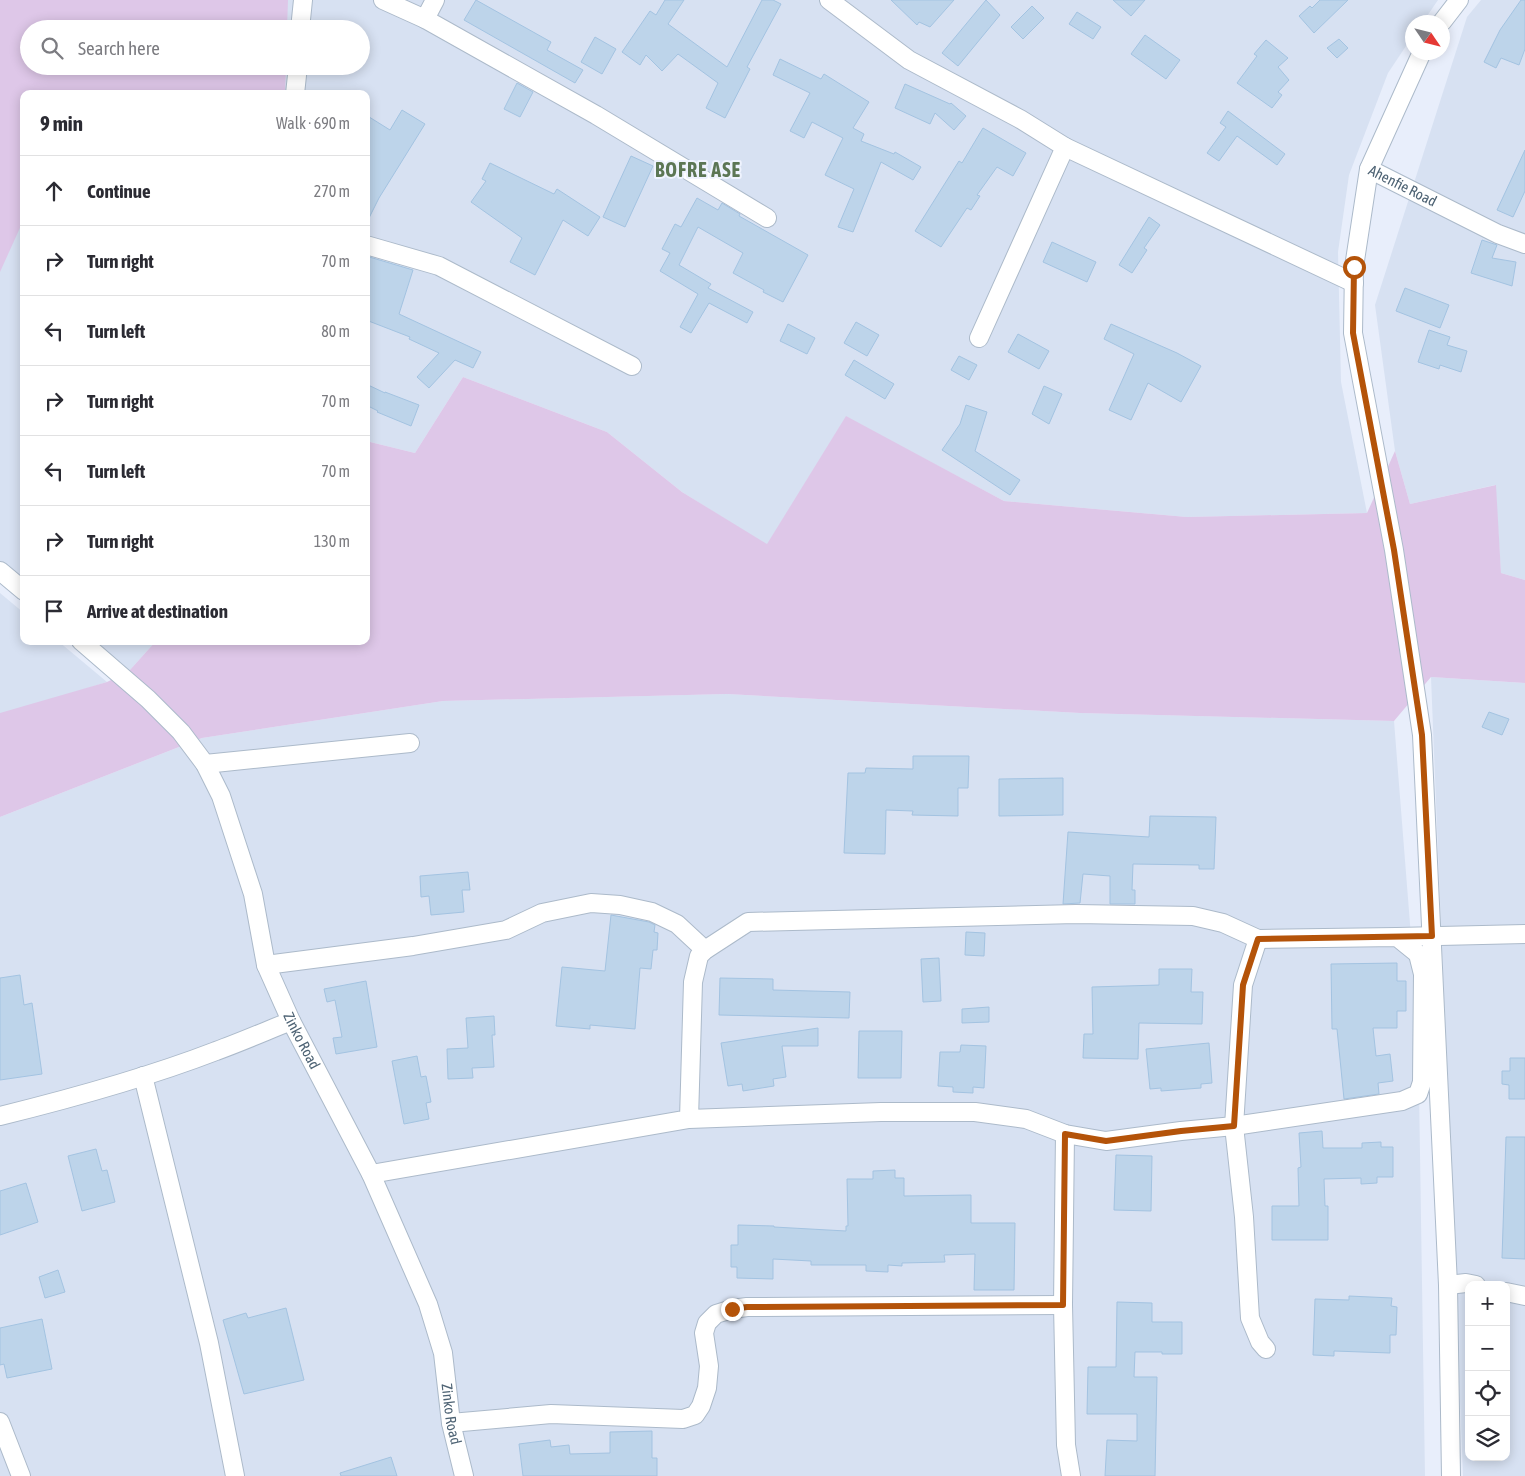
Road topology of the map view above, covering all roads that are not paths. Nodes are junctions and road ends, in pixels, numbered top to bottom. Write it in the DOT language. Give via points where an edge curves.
graph roads {
  1 [pos="303,0"];
  2 [pos="383,0"];
  3 [pos="435,0"];
  4 [pos="829,0"];
  5 [pos="1459,0"];
  6 [pos="1447,15"];
  7 [pos="425,19"];
  8 [pos="301,20"];
  9 [pos="1418,60"];
  10 [pos="297,75"];
  11 [pos="296,90"];
  12 [pos="1065,146"];
  13 [pos="1369,170"];
  14 [pos="766,218"];
  15 [pos="1525,244"];
  16 [pos="370,246"];
  17 [pos="1354,282"];
  18 [pos="980,338"];
  19 [pos="632,366"];
  20 [pos="0,570"];
  21 [pos="20,588"];
  22 [pos="87,645"];
  23 [pos="410,743"];
  24 [pos="206,764"];
  25 [pos="1525,934"];
  26 [pos="1432,936"];
  27 [pos="1397,937"];
  28 [pos="1258,939"];
  29 [pos="705,950"];
  30 [pos="266,964"];
  31 [pos="291,1021"];
  32 [pos="142,1076"];
  33 [pos="0,1116"];
  34 [pos="689,1119"];
  35 [pos="1234,1126"];
  36 [pos="1065,1134"];
  37 [pos="371,1174"];
  38 [pos="1465,1283"];
  39 [pos="1448,1285"];
  40 [pos="1510,1293"];
  41 [pos="1525,1296"];
  42 [pos="1063,1305"];
  43 [pos="1266,1349"];
  44 [pos="0,1422"];
  45 [pos="451,1423"];
  46 [pos="21,1476"];
  47 [pos="236,1476"];
  48 [pos="464,1476"];
  49 [pos="1071,1476"];
  50 [pos="1451,1476"];
  1 -- 8 [label="street"];
  2 -- 7 [label="street"];
  3 -- 7 [label="street"];
  4 -- 12 [label="street" via="909,60"];
  5 -- 6 [label="street"];
  7 -- 14 [label="street" via="596,115"];
  9 -- 13 [label="street, Ahenfie Road"];
  10 -- 11 [label="street"];
  12 -- 17 [label="street"];
  12 -- 18 [label="street"];
  13 -- 15 [label="street, Ahenfie Road" via="1498,234"];
  13 -- 17 [label="street"];
  16 -- 19 [label="street" via="439,266"];
  17 -- 26 [label="street" via="1353,333 1394,550 1422,735"];
  20 -- 21 [label="street"];
  22 -- 24 [label="street, Zinko Road" via="148,699 181,732"];
  23 -- 24 [label="street"];
  24 -- 30 [label="street, Zinko Road" via="253,894"];
  25 -- 26 [label="street"];
  26 -- 27 [label="street"];
  26 -- 39 [label="street"];
  27 -- 28 [label="street"];
  27 -- 35 [label="street" via="1418,954 1423,974 1422,1082 1418,1094 1402,1102"];
  28 -- 29 [label="street" via="1223,923 1193,916 1076,914 748,922"];
  28 -- 35 [label="street" via="1243,985"];
  29 -- 30 [label="street" via="677,924 652,912 591,903 542,913 506,930 413,946"];
  29 -- 34 [label="street" via="698,956 693,982"];
  30 -- 31 [label="street, Zinko Road"];
  31 -- 32 [label="street" via="216,1052"];
  31 -- 37 [label="street, Zinko Road"];
  32 -- 33 [label="street"];
  32 -- 47 [label="street" via="209,1343"];
  34 -- 36 [label="street" via="976,1112 1026,1119"];
  34 -- 37 [label="street"];
  35 -- 36 [label="street" via="1106,1141"];
  35 -- 43 [label="street" via="1250,1318"];
  36 -- 42 [label="street"];
  37 -- 45 [label="street, Zinko Road" via="428,1304 443,1352"];
  38 -- 39 [label="street"];
  39 -- 50 [label="street"];
  40 -- 41 [label="street"];
  42 -- 45 [label="street" via="732,1309 716,1314 707,1323 704,1333 709,1366 706,1388 701,1406 695,1414 683,1419 551,1414"];
  42 -- 49 [label="street" via="1066,1445"];
  44 -- 46 [label="street"];
  45 -- 48 [label="street, Zinko Road"];
}
